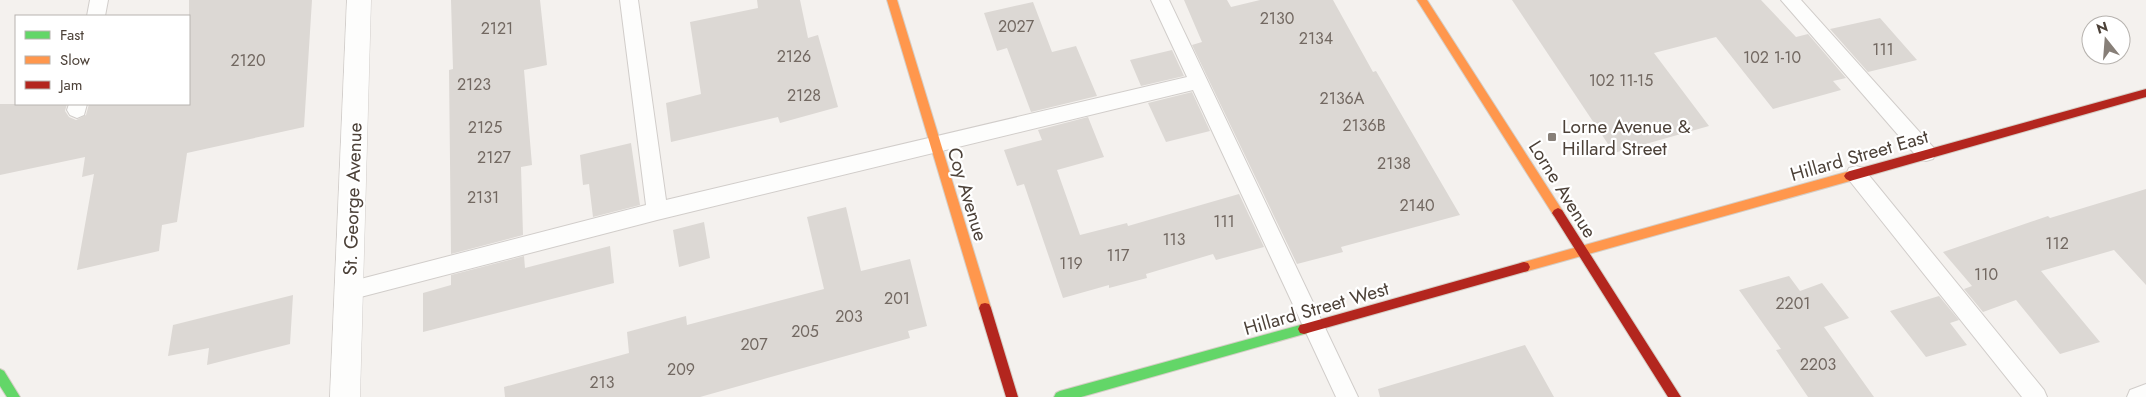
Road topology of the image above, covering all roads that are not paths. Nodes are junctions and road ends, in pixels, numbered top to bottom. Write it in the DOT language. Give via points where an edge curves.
graph roads {
  1 [pos="99,0"];
  2 [pos="359,0"];
  3 [pos="629,0"];
  4 [pos="892,0"];
  5 [pos="1160,0"];
  6 [pos="1422,0"];
  7 [pos="1790,0"];
  8 [pos="96,15"];
  9 [pos="1198,81"];
  10 [pos="2146,93"];
  11 [pos="934,143"];
  12 [pos="1926,153"];
  13 [pos="1856,174"];
  14 [pos="658,211"];
  15 [pos="1581,250"];
  16 [pos="349,291"];
  17 [pos="1315,327"];
  18 [pos="0,375"];
  19 [pos="2146,394"];
  20 [pos="14,397"];
  21 [pos="345,397"];
  22 [pos="1012,397"];
  23 [pos="1060,397"];
  24 [pos="1347,397"];
  25 [pos="1675,397"];
  26 [pos="2036,397"];
  27 [pos="2138,397"];
  1 -- 8 [label="lane"];
  2 -- 16 [label="street, St. George Avenue"];
  3 -- 14 [label="lane"];
  4 -- 11 [label="main road, Coy Avenue"];
  5 -- 9 [label="lane"];
  6 -- 15 [label="main road, Lorne Avenue"];
  7 -- 12 [label="lane"];
  9 -- 11 [label="lane"];
  9 -- 17 [label="lane"];
  10 -- 12 [label="main road, Hillard Street East"];
  11 -- 14 [label="lane"];
  11 -- 22 [label="main road, Coy Avenue"];
  12 -- 13 [label="main road, Hillard Street East"];
  13 -- 15 [label="main road, Hillard Street East"];
  13 -- 26 [label="lane"];
  14 -- 16 [label="lane"];
  15 -- 17 [label="main road, Hillard Street West"];
  15 -- 25 [label="main road, Lorne Avenue"];
  16 -- 21 [label="street, St. George Avenue"];
  17 -- 23 [label="main road, Hillard Street West"];
  17 -- 24 [label="lane"];
  18 -- 20 [label="main road"];
  19 -- 27 [label="lane"];
}
